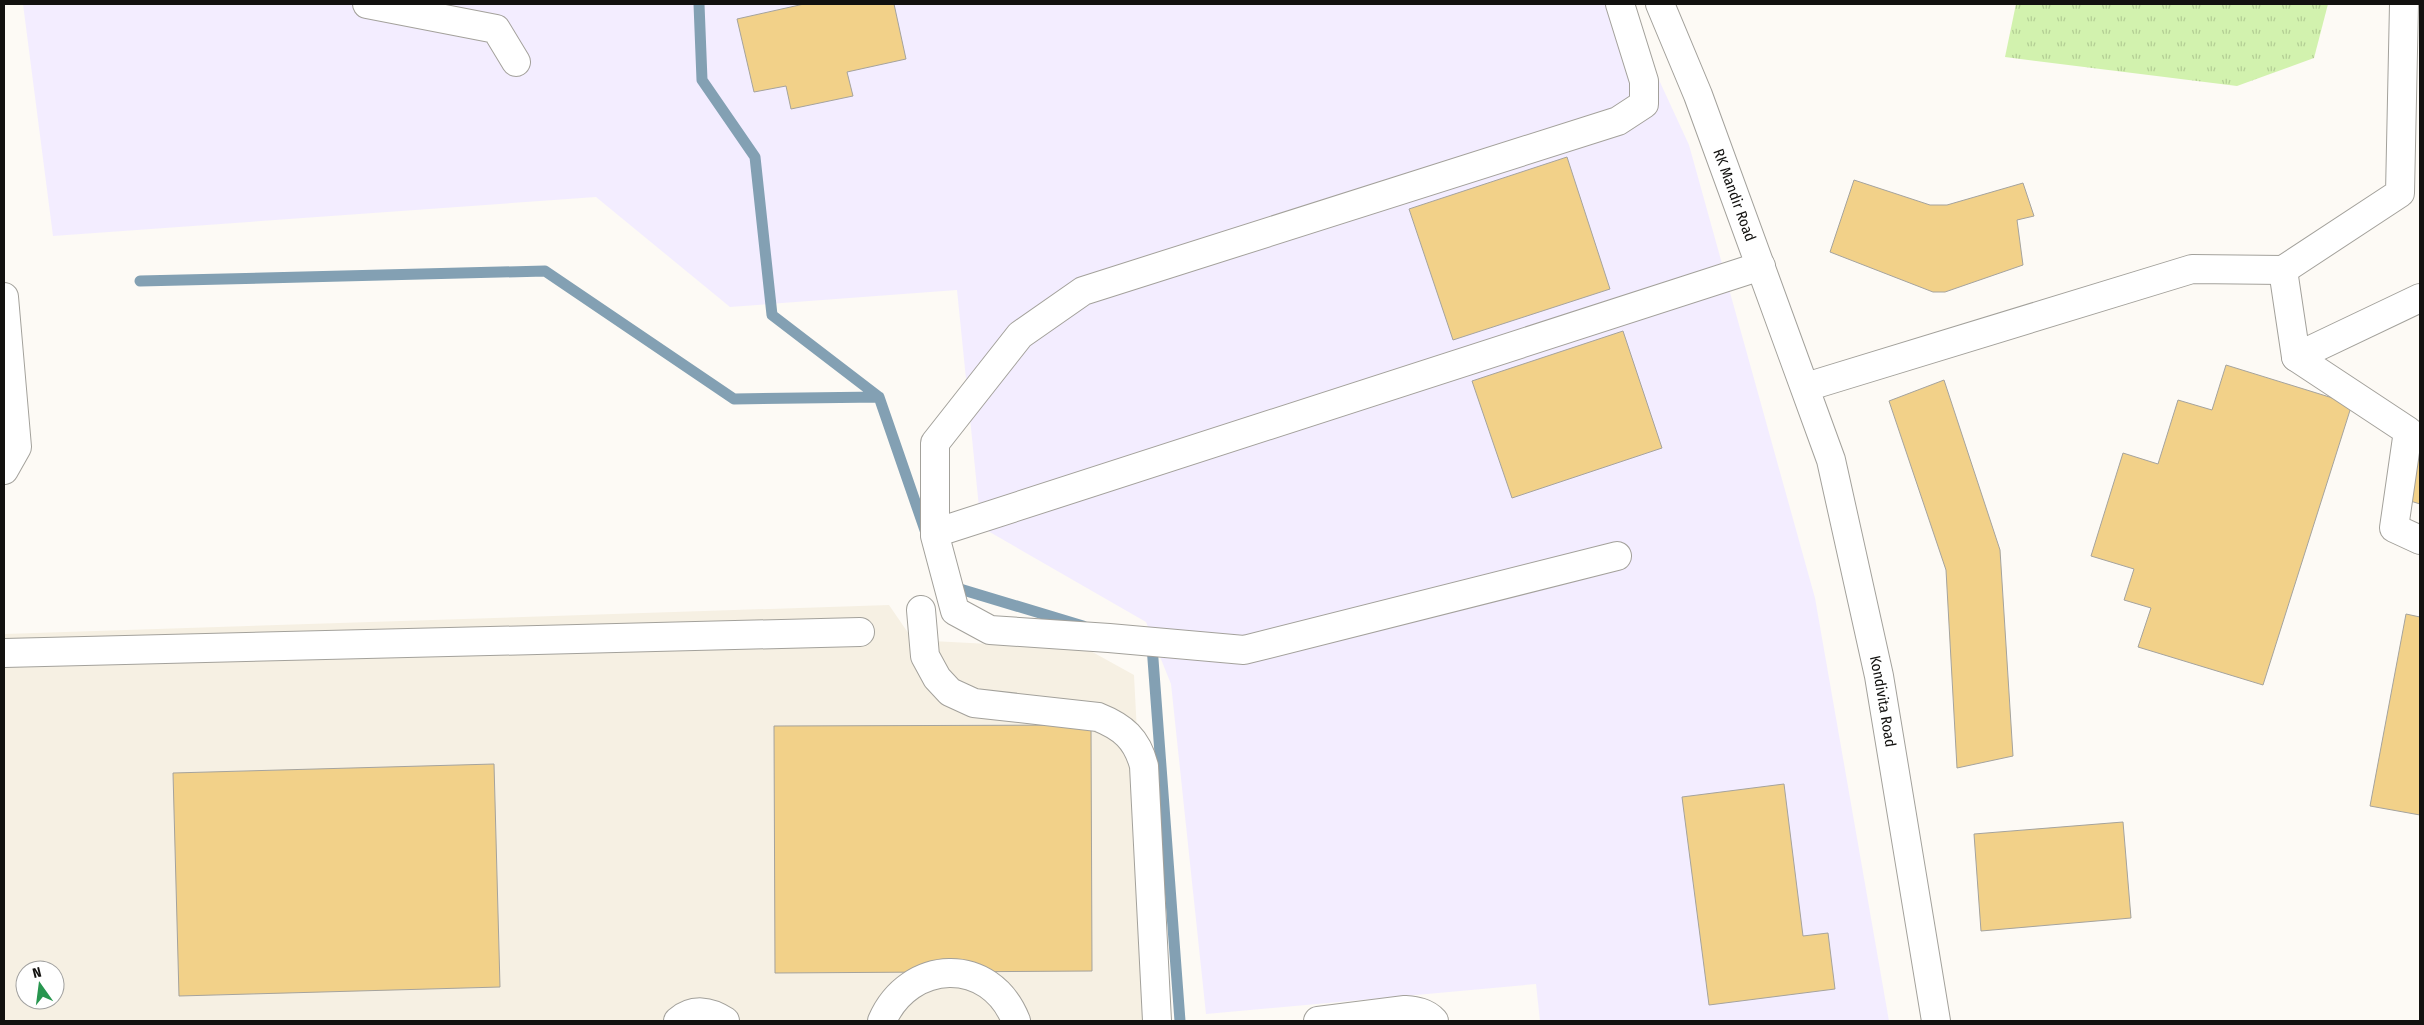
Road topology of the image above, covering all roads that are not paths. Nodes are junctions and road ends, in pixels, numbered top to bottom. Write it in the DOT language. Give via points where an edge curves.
graph roads {
  1 [pos="367,4"];
  2 [pos="1620,4"];
  3 [pos="1660,4"];
  4 [pos="2404,4"];
  5 [pos="516,62"];
  6 [pos="1761,266"];
  7 [pos="2283,270"];
  8 [pos="4,297"];
  9 [pos="2420,298"];
  10 [pos="2296,357"];
  11 [pos="1806,387"];
  12 [pos="4,470"];
  13 [pos="935,535"];
  14 [pos="2420,540"];
  15 [pos="1617,556"];
  16 [pos="920,610"];
  17 [pos="860,632"];
  18 [pos="4,653"];
  19 [pos="678,1021"];
  20 [pos="725,1021"];
  21 [pos="882,1021"];
  22 [pos="1016,1021"];
  23 [pos="1157,1021"];
  24 [pos="1318,1021"];
  25 [pos="1434,1021"];
  26 [pos="1936,1021"];
  1 -- 5 [label="street" via="496,29"];
  2 -- 13 [label="street" via="1644,81 1644,104 1618,121 1084,292 1020,335 936,443"];
  3 -- 6 [label="street, RK Mandir Road" via="1698,95"];
  4 -- 7 [label="street" via="2400,193"];
  6 -- 11 [label="street, RK Mandir Road"];
  6 -- 13 [label="street"];
  7 -- 10 [label="street"];
  7 -- 11 [label="street" via="2192,269"];
  8 -- 12 [label="street" via="17,447"];
  9 -- 10 [label="street"];
  10 -- 14 [label="street" via="2408,431 2394,528"];
  11 -- 26 [label="street, Kondivita Road" via="1831,460 1879,676"];
  13 -- 15 [label="street" via="955,611 990,630 1244,650"];
  16 -- 23 [label="street" via="925,656 937,678 950,692 974,703 1098,717 1116,725 1136,743 1144,766"];
  17 -- 18 [label="street"];
  19 -- 20 [label="street" via="692,1013 704,1012"];
  21 -- 22 [label="street" via="892,1002 903,992 925,977 948,974 973,975 989,984 1012,1011"];
  24 -- 25 [label="street" via="1405,1010 1429,1016"];
}
